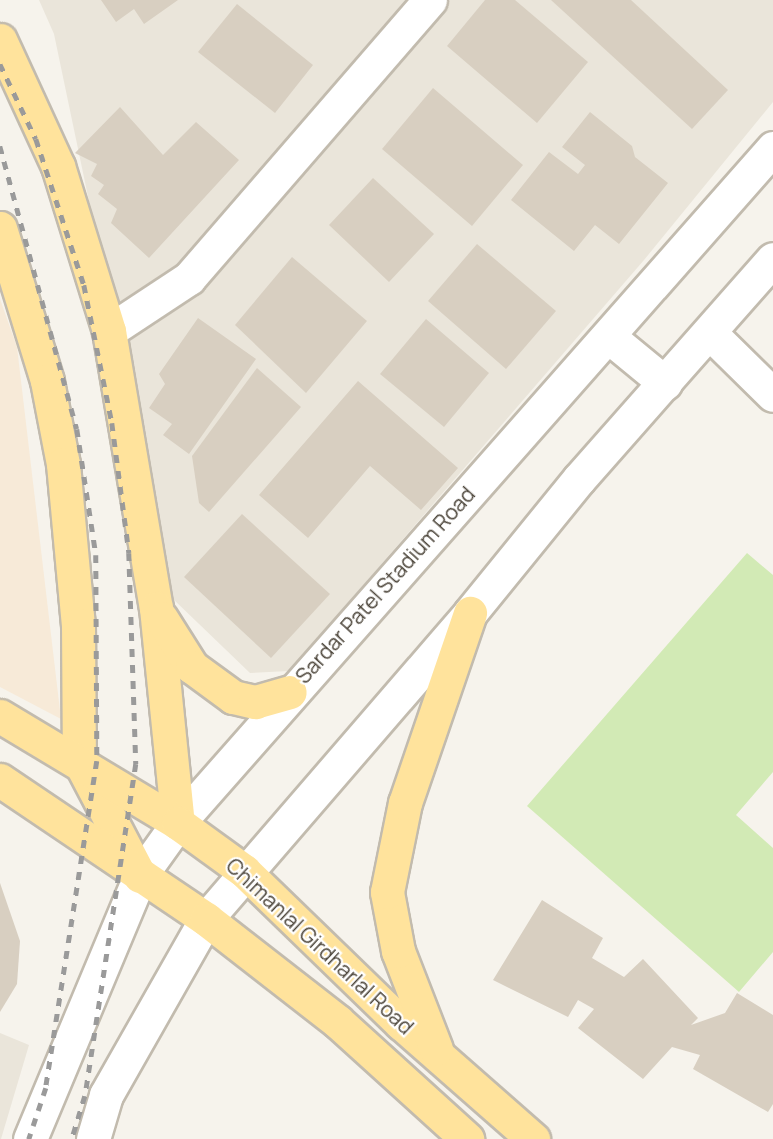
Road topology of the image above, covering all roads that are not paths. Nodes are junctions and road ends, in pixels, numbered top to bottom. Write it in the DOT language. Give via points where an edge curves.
graph roads {
  1 [pos="430,0"];
  2 [pos="0,40"];
  3 [pos="773,148"];
  4 [pos="0,228"];
  5 [pos="773,260"];
  6 [pos="110,331"];
  7 [pos="710,333"];
  8 [pos="608,336"];
  9 [pos="665,384"];
  10 [pos="773,395"];
  11 [pos="156,608"];
  12 [pos="470,613"];
  13 [pos="290,693"];
  14 [pos="0,716"];
  15 [pos="79,760"];
  16 [pos="0,780"];
  17 [pos="178,823"];
  18 [pos="244,871"];
  19 [pos="140,876"];
  20 [pos="206,919"];
  21 [pos="440,1057"];
  22 [pos="30,1139"];
  23 [pos="93,1139"];
  24 [pos="467,1139"];
  25 [pos="533,1139"];
  1 -- 6 [label="street" via="189,278"];
  2 -- 6 [label="main road" via="58,166"];
  3 -- 8 [label="street, Sardar Patel Stadium Road"];
  4 -- 15 [label="main road" via="47,381 63,464 78,625"];
  5 -- 7 [label="street"];
  6 -- 11 [label="main road"];
  7 -- 9 [label="street"];
  7 -- 10 [label="street"];
  8 -- 9 [label="street"];
  8 -- 13 [label="street, Sardar Patel Stadium Road"];
  9 -- 12 [label="street" via="579,479"];
  11 -- 13 [label="main road" via="192,667 233,697 255,702"];
  11 -- 17 [label="main road"];
  12 -- 18 [label="street"];
  12 -- 21 [label="main road" via="405,803 387,892 398,951"];
  13 -- 17 [label="street, Sardar Patel Stadium Road"];
  14 -- 15 [label="main road, Chimanlal Girdharlal Road"];
  15 -- 17 [label="main road, Chimanlal Girdharlal Road"];
  15 -- 19 [label="main road"];
  16 -- 19 [label="main road, Chimanlal Girdharlal Road"];
  17 -- 18 [label="main road, Chimanlal Girdharlal Road"];
  17 -- 19 [label="street, Sardar Patel Stadium Road"];
  18 -- 20 [label="street"];
  18 -- 21 [label="main road, Chimanlal Girdharlal Road"];
  19 -- 20 [label="main road, Chimanlal Girdharlal Road"];
  19 -- 22 [label="street, Sardar Patel Stadium Road"];
  20 -- 23 [label="street" via="106,1095"];
  20 -- 24 [label="main road, Chimanlal Girdharlal Road" via="337,1021"];
  21 -- 25 [label="main road, Chimanlal Girdharlal Road"];
}
